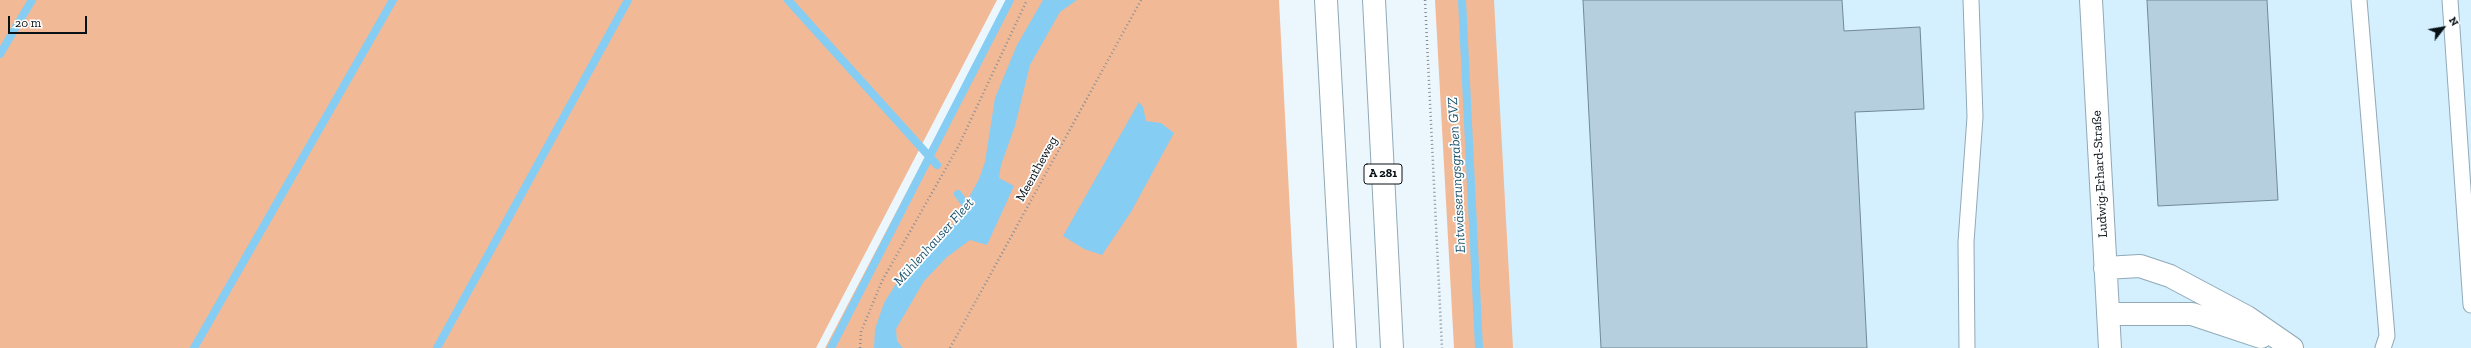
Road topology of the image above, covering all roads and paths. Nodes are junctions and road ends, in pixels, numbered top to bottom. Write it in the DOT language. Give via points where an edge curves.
graph roads {
  1 [pos="1027,0"];
  2 [pos="1141,0"];
  3 [pos="1326,0"];
  4 [pos="1374,0"];
  5 [pos="1425,0"];
  6 [pos="1971,0"];
  7 [pos="2091,0"];
  8 [pos="2359,0"];
  9 [pos="2450,0"];
  10 [pos="2105,268"];
  11 [pos="2471,305"];
  12 [pos="2108,314"];
  13 [pos="2290,347"];
  14 [pos="860,348"];
  15 [pos="950,348"];
  16 [pos="1345,348"];
  17 [pos="1392,348"];
  18 [pos="1442,348"];
  19 [pos="1967,348"];
  20 [pos="2110,348"];
  21 [pos="2383,348"];
  1 -- 14 [label="path" via="959,145 882,281 860,332"];
  2 -- 15 [label="path, Meentheweg"];
  3 -- 16 [label="main road"];
  4 -- 17 [label="main road, A 281"];
  5 -- 18 [label="path"];
  6 -- 19 [label="lane" via="1975,117 1966,242"];
  7 -- 10 [label="main road, Ludwig-Erhard-Straße"];
  8 -- 21 [label="lane" via="2387,336"];
  9 -- 11 [label="lane"];
  10 -- 12 [label="main road, Ludwig-Erhard-Straße"];
  10 -- 13 [label="main road" via="2140,266 2170,276 2247,317"];
  12 -- 13 [label="main road" via="2192,314"];
  12 -- 20 [label="main road, Ludwig-Erhard-Straße"];
}
